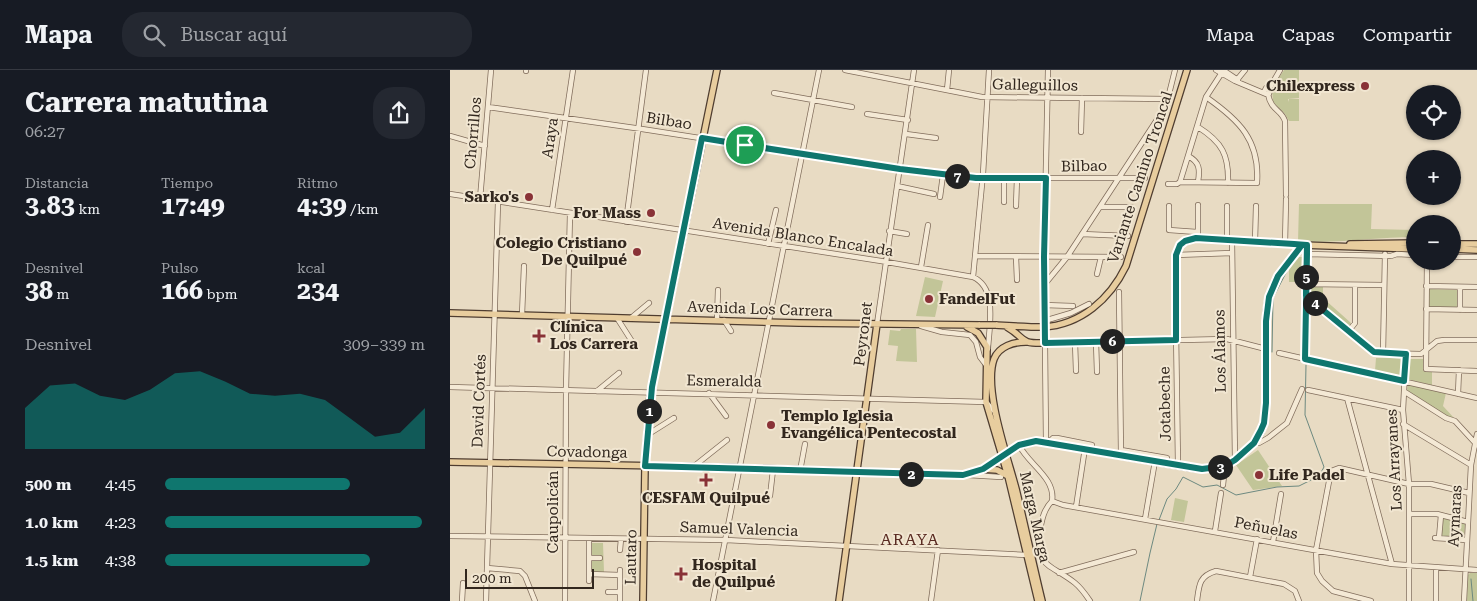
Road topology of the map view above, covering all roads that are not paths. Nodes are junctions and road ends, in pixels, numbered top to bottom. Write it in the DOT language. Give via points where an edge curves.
graph roads {
  1 [pos="491,70"];
  2 [pos="573,70"];
  3 [pos="646,70"];
  4 [pos="717,70"];
  5 [pos="819,70"];
  6 [pos="845,70"];
  7 [pos="914,70"];
  8 [pos="949,70"];
  9 [pos="989,70"];
  10 [pos="1048,70"];
  11 [pos="1176,70"];
  12 [pos="1188,70"];
  13 [pos="1244,70"];
  14 [pos="1280,70"];
  15 [pos="1220,71"];
  16 [pos="1236,80"];
  17 [pos="913,83"];
  18 [pos="947,90"];
  19 [pos="1266,91"];
  20 [pos="774,93"];
  21 [pos="987,97"];
  22 [pos="1206,97"];
  23 [pos="1047,98"];
  24 [pos="1082,98"];
  25 [pos="814,100"];
  26 [pos="1168,100"];
  27 [pos="488,107"];
  28 [pos="852,107"];
  29 [pos="867,114"];
  30 [pos="565,118"];
  31 [pos="908,120"];
  32 [pos="1198,127"];
  33 [pos="638,128"];
  34 [pos="1082,132"];
  35 [pos="906,134"];
  36 [pos="450,136"];
  37 [pos="702,138"];
  38 [pos="936,138"];
  39 [pos="485,146"];
  40 [pos="803,154"];
  41 [pos="1188,156"];
  42 [pos="900,169"];
  43 [pos="944,175"];
  44 [pos="982,178"];
  45 [pos="1004,178"];
  46 [pos="1017,178"];
  47 [pos="1046,178"];
  48 [pos="1120,178"];
  49 [pos="1145,178"];
  50 [pos="1180,182"];
  51 [pos="1198,182"];
  52 [pos="1228,183"];
  53 [pos="1168,184"];
  54 [pos="897,186"];
  55 [pos="450,194"];
  56 [pos="934,194"];
  57 [pos="940,196"];
  58 [pos="480,199"];
  59 [pos="498,202"];
  60 [pos="1004,202"];
  61 [pos="1198,205"];
  62 [pos="1016,206"];
  63 [pos="1101,206"];
  64 [pos="1169,206"];
  65 [pos="1227,206"];
  66 [pos="1256,206"];
  67 [pos="1131,207"];
  68 [pos="552,210"];
  69 [pos="776,210"];
  70 [pos="570,213"];
  71 [pos="626,222"];
  72 [pos="928,225"];
  73 [pos="684,231"];
  74 [pos="890,231"];
  75 [pos="1197,232"];
  76 [pos="907,234"];
  77 [pos="1082,234"];
  78 [pos="1128,236"];
  79 [pos="1200,238"];
  80 [pos="1230,240"];
  81 [pos="1255,242"];
  82 [pos="1406,243"];
  83 [pos="768,244"];
  84 [pos="1285,244"];
  85 [pos="1461,244"];
  86 [pos="1477,244"];
  87 [pos="1305,245"];
  88 [pos="784,246"];
  89 [pos="1318,246"];
  90 [pos="1385,248"];
  91 [pos="1406,249"];
  92 [pos="1461,250"];
  93 [pos="1477,250"];
  94 [pos="1232,253"];
  95 [pos="1307,254"];
  96 [pos="1176,255"];
  97 [pos="1406,255"];
  98 [pos="976,256"];
  99 [pos="1384,256"];
  100 [pos="1016,257"];
  101 [pos="1044,257"];
  102 [pos="1067,257"];
  103 [pos="1101,257"];
  104 [pos="1121,257"];
  105 [pos="1461,257"];
  106 [pos="1477,257"];
  107 [pos="885,262"];
  108 [pos="524,266"];
  109 [pos="921,267"];
  110 [pos="1427,270"];
  111 [pos="1097,274"];
  112 [pos="973,277"];
  113 [pos="1016,280"];
  114 [pos="1306,284"];
  115 [pos="1044,285"];
  116 [pos="1355,285"];
  117 [pos="1384,285"];
  118 [pos="1426,286"];
  119 [pos="1460,287"];
  120 [pos="1477,287"];
  121 [pos="718,290"];
  122 [pos="1119,292"];
  123 [pos="1306,296"];
  124 [pos="649,303"];
  125 [pos="1089,304"];
  126 [pos="1044,305"];
  127 [pos="1073,306"];
  128 [pos="1426,309"];
  129 [pos="1460,310"];
  130 [pos="1477,310"];
  131 [pos="450,313"];
  132 [pos="494,314"];
  133 [pos="522,314"];
  134 [pos="568,316"];
  135 [pos="617,318"];
  136 [pos="631,318"];
  137 [pos="666,319"];
  138 [pos="720,320"];
  139 [pos="770,322"];
  140 [pos="877,324"];
  141 [pos="1044,324"];
  142 [pos="920,325"];
  143 [pos="958,325"];
  144 [pos="1005,326"];
  145 [pos="731,331"];
  146 [pos="1348,332"];
  147 [pos="966,334"];
  148 [pos="1176,340"];
  149 [pos="1232,340"];
  150 [pos="1477,340"];
  151 [pos="1119,341"];
  152 [pos="1026,342"];
  153 [pos="1077,342"];
  154 [pos="1096,342"];
  155 [pos="633,343"];
  156 [pos="1045,343"];
  157 [pos="1266,349"];
  158 [pos="987,351"];
  159 [pos="1425,351"];
  160 [pos="1278,353"];
  161 [pos="1383,353"];
  162 [pos="1406,354"];
  163 [pos="1078,356"];
  164 [pos="1305,359"];
  165 [pos="986,365"];
  166 [pos="1459,370"];
  167 [pos="1477,370"];
  168 [pos="1076,372"];
  169 [pos="1097,372"];
  170 [pos="619,373"];
  171 [pos="1404,381"];
  172 [pos="450,387"];
  173 [pos="492,388"];
  174 [pos="1302,389"];
  175 [pos="566,390"];
  176 [pos="1308,390"];
  177 [pos="597,391"];
  178 [pos="651,392"];
  179 [pos="1405,392"];
  180 [pos="709,393"];
  181 [pos="755,394"];
  182 [pos="1458,394"];
  183 [pos="1347,398"];
  184 [pos="1477,398"];
  185 [pos="867,399"];
  186 [pos="986,402"];
  187 [pos="1402,410"];
  188 [pos="994,412"];
  189 [pos="726,416"];
  190 [pos="674,418"];
  191 [pos="1403,424"];
  192 [pos="1477,434"];
  193 [pos="647,435"];
  194 [pos="727,440"];
  195 [pos="1048,442"];
  196 [pos="1254,443"];
  197 [pos="805,444"];
  198 [pos="1019,445"];
  199 [pos="1092,445"];
  200 [pos="1475,447"];
  201 [pos="1085,448"];
  202 [pos="1121,453"];
  203 [pos="1004,455"];
  204 [pos="1167,458"];
  205 [pos="1235,460"];
  206 [pos="1155,461"];
  207 [pos="450,462"];
  208 [pos="490,463"];
  209 [pos="566,464"];
  210 [pos="1470,465"];
  211 [pos="645,466"];
  212 [pos="1178,466"];
  213 [pos="1225,466"];
  214 [pos="694,467"];
  215 [pos="740,468"];
  216 [pos="983,469"];
  217 [pos="774,470"];
  218 [pos="800,471"];
  219 [pos="857,472"];
  220 [pos="963,475"];
  221 [pos="1367,475"];
  222 [pos="1005,476"];
  223 [pos="1408,484"];
  224 [pos="1223,486"];
  225 [pos="1221,493"];
  226 [pos="1281,494"];
  227 [pos="1469,494"];
  228 [pos="770,496"];
  229 [pos="1052,501"];
  230 [pos="1076,507"];
  231 [pos="1409,514"];
  232 [pos="1441,515"];
  233 [pos="1145,519"];
  234 [pos="1468,522"];
  235 [pos="1215,531"];
  236 [pos="450,536"];
  237 [pos="487,537"];
  238 [pos="566,538"];
  239 [pos="589,538"];
  240 [pos="621,539"];
  241 [pos="644,539"];
  242 [pos="1257,539"];
  243 [pos="726,540"];
  244 [pos="1467,540"];
  245 [pos="1273,542"];
  246 [pos="847,546"];
  247 [pos="620,550"];
  248 [pos="938,550"];
  249 [pos="1316,550"];
  250 [pos="1134,552"];
  251 [pos="1027,555"];
  252 [pos="589,558"];
  253 [pos="600,558"];
  254 [pos="1392,564"];
  255 [pos="1408,566"];
  256 [pos="487,568"];
  257 [pos="1436,568"];
  258 [pos="1465,569"];
  259 [pos="1477,570"];
  260 [pos="1059,573"];
  261 [pos="589,574"];
  262 [pos="1250,577"];
  263 [pos="589,581"];
  264 [pos="463,583"];
  265 [pos="608,592"];
  266 [pos="620,592"];
  267 [pos="462,601"];
  268 [pos="486,601"];
  269 [pos="535,601"];
  270 [pos="565,601"];
  271 [pos="620,601"];
  272 [pos="643,601"];
  273 [pos="713,601"];
  274 [pos="839,601"];
  275 [pos="931,601"];
  276 [pos="1038,601"];
  277 [pos="1042,601"];
  278 [pos="1090,601"];
  279 [pos="1197,601"];
  280 [pos="1299,601"];
  281 [pos="1371,601"];
  282 [pos="1409,601"];
  283 [pos="1436,601"];
  284 [pos="1464,601"];
  1 -- 27 [label="street, Chorrillos"];
  2 -- 30 [label="street, Araya"];
  3 -- 33 [label="street"];
  4 -- 37 [label="main road, Lautaro"];
  5 -- 25 [label="street"];
  6 -- 17 [label="street, Galleguillos"];
  7 -- 17 [label="street, Peyronet"];
  8 -- 18 [label="street"];
  9 -- 21 [label="street"];
  10 -- 23 [label="street"];
  11 -- 26 [label="street"];
  12 -- 141 [label="main road, Variante Camino Troncal" via="1121,278 1093,309 1071,320"];
  13 -- 16 [label="street"];
  14 -- 19 [label="street"];
  15 -- 16 [label="street"];
  15 -- 22 [label="street"];
  16 -- 19 [label="street"];
  17 -- 18 [label="street, Galleguillos"];
  17 -- 31 [label="street, Peyronet"];
  18 -- 21 [label="street, Galleguillos"];
  19 -- 84 [label="street" via="1270,104 1286,122"];
  20 -- 25 [label="street"];
  21 -- 23 [label="street, Galleguillos"];
  21 -- 44 [label="street"];
  22 -- 32 [label="street"];
  22 -- 52 [label="street" via="1234,118 1246,133 1255,155 1257,183"];
  23 -- 24 [label="street, Galleguillos"];
  23 -- 47 [label="street"];
  24 -- 26 [label="street, Galleguillos"];
  24 -- 34 [label="street"];
  25 -- 28 [label="street"];
  25 -- 40 [label="street"];
  26 -- 48 [label="street"];
  27 -- 30 [label="street, Bilbao"];
  27 -- 39 [label="street, Chorrillos"];
  29 -- 31 [label="street"];
  30 -- 33 [label="street, Bilbao"];
  30 -- 68 [label="street, Araya"];
  31 -- 35 [label="street, Peyronet"];
  32 -- 41 [label="street"];
  32 -- 52 [label="street" via="1212,136 1223,151 1228,163"];
  33 -- 37 [label="street, Bilbao"];
  33 -- 71 [label="street"];
  35 -- 38 [label="street"];
  35 -- 42 [label="street, Peyronet"];
  36 -- 39 [label="street"];
  37 -- 40 [label="street, Bilbao"];
  37 -- 73 [label="main road, Lautaro"];
  39 -- 58 [label="street, Chorrillos"];
  40 -- 42 [label="street, Bilbao"];
  40 -- 88 [label="street"];
  41 -- 50 [label="street"];
  41 -- 51 [label="street" via="1199,167"];
  42 -- 43 [label="street, Bilbao"];
  42 -- 54 [label="street, Peyronet"];
  43 -- 44 [label="street, Bilbao"];
  43 -- 57 [label="street"];
  44 -- 45 [label="street, Bilbao"];
  44 -- 98 [label="street"];
  45 -- 46 [label="street, Bilbao"];
  45 -- 60 [label="street"];
  46 -- 47 [label="street, Bilbao"];
  46 -- 62 [label="street"];
  47 -- 48 [label="street, Bilbao"];
  47 -- 101 [label="street"];
  48 -- 49 [label="street, Bilbao"];
  48 -- 63 [label="street"];
  50 -- 51 [label="street"];
  50 -- 53 [label="street"];
  51 -- 52 [label="street"];
  54 -- 56 [label="street"];
  54 -- 74 [label="street, Peyronet"];
  55 -- 58 [label="street, Avenida Blanco Encalada"];
  58 -- 59 [label="street, Avenida Blanco Encalada"];
  59 -- 68 [label="street, Avenida Blanco Encalada"];
  59 -- 132 [label="street, David Cortés"];
  61 -- 75 [label="street"];
  63 -- 67 [label="street"];
  63 -- 77 [label="street"];
  64 -- 75 [label="street" via="1169,230"];
  65 -- 80 [label="street, Los Álamos"];
  66 -- 81 [label="street"];
  68 -- 70 [label="street, Avenida Blanco Encalada"];
  69 -- 83 [label="street"];
  70 -- 71 [label="street, Avenida Blanco Encalada"];
  70 -- 134 [label="street, Caupolicán"];
  71 -- 73 [label="street, Avenida Blanco Encalada"];
  72 -- 109 [label="street"];
  73 -- 83 [label="street, Avenida Blanco Encalada"];
  73 -- 137 [label="main road, Lautaro"];
  74 -- 76 [label="street"];
  74 -- 107 [label="street, Peyronet"];
  75 -- 79 [label="street"];
  77 -- 78 [label="street"];
  77 -- 102 [label="street"];
  79 -- 80 [label="street"];
  79 -- 96 [label="street" via="1185,241"];
  80 -- 81 [label="street"];
  80 -- 94 [label="street, Los Álamos"];
  81 -- 84 [label="street"];
  82 -- 89 [label="main road"];
  83 -- 88 [label="street, Avenida Blanco Encalada"];
  84 -- 87 [label="street"];
  85 -- 86 [label="main road"];
  87 -- 89 [label="main road"];
  87 -- 95 [label="street"];
  87 -- 157 [label="main road" via="1278,276 1269,297"];
  88 -- 107 [label="street, Avenida Blanco Encalada"];
  88 -- 139 [label="street"];
  89 -- 90 [label="main road"];
  90 -- 91 [label="main road"];
  90 -- 99 [label="street"];
  92 -- 93 [label="main road"];
  94 -- 96 [label="street"];
  94 -- 149 [label="street, Los Álamos"];
  95 -- 99 [label="street"];
  95 -- 114 [label="street"];
  96 -- 148 [label="street, Jotabeche"];
  97 -- 99 [label="street"];
  98 -- 100 [label="street"];
  98 -- 112 [label="street"];
  99 -- 117 [label="street"];
  100 -- 101 [label="street"];
  100 -- 113 [label="street"];
  101 -- 102 [label="street"];
  101 -- 115 [label="street"];
  102 -- 103 [label="street"];
  102 -- 115 [label="street"];
  103 -- 104 [label="street"];
  103 -- 111 [label="street"];
  105 -- 106 [label="street"];
  107 -- 109 [label="street, Avenida Blanco Encalada"];
  107 -- 140 [label="street, Peyronet"];
  108 -- 133 [label="street"];
  109 -- 112 [label="street, Avenida Blanco Encalada"];
  110 -- 118 [label="street"];
  112 -- 158 [label="street, Marga Marga" via="984,284 989,295"];
  114 -- 116 [label="street"];
  114 -- 123 [label="street"];
  115 -- 126 [label="street"];
  116 -- 117 [label="street"];
  116 -- 146 [label="street" via="1355,323"];
  117 -- 161 [label="street"];
  118 -- 119 [label="street"];
  118 -- 128 [label="street"];
  119 -- 120 [label="street"];
  119 -- 129 [label="street"];
  121 -- 138 [label="street"];
  122 -- 151 [label="street"];
  123 -- 146 [label="street"];
  123 -- 164 [label="street"];
  124 -- 136 [label="street"];
  125 -- 141 [label="street, Variante Camino Troncal"];
  126 -- 127 [label="street"];
  126 -- 141 [label="street"];
  128 -- 129 [label="street"];
  128 -- 159 [label="street"];
  129 -- 130 [label="street"];
  131 -- 132 [label="main road, Avenida Los Carrera"];
  132 -- 133 [label="main road, Avenida Los Carrera"];
  132 -- 173 [label="street, David Cortés"];
  133 -- 134 [label="main road, Avenida Los Carrera"];
  134 -- 135 [label="main road, Avenida Los Carrera"];
  134 -- 175 [label="street, Caupolicán"];
  135 -- 136 [label="main road, Avenida Los Carrera"];
  135 -- 155 [label="street"];
  136 -- 137 [label="main road, Avenida Los Carrera"];
  137 -- 138 [label="main road, Avenida Los Carrera"];
  137 -- 178 [label="main road, Lautaro"];
  138 -- 139 [label="main road, Avenida Los Carrera"];
  138 -- 145 [label="street"];
  139 -- 140 [label="main road, Avenida Los Carrera"];
  139 -- 181 [label="street"];
  140 -- 142 [label="main road, Avenida Los Carrera"];
  140 -- 185 [label="main road, Peyronet"];
  141 -- 144 [label="main road, Variante Camino Troncal"];
  141 -- 156 [label="main road"];
  142 -- 143 [label="main road, Avenida Los Carrera"];
  142 -- 147 [label="street, Avenida Los Carrera" via="942,332"];
  143 -- 144 [label="main road, Avenida Los Carrera, bridge"];
  143 -- 158 [label="main road" via="978,334"];
  144 -- 152 [label="main road"];
  146 -- 161 [label="street" via="1374,352"];
  147 -- 165 [label="street, Marga Marga" via="974,338 977,351"];
  148 -- 149 [label="street"];
  148 -- 151 [label="street"];
  148 -- 212 [label="street, Jotabeche"];
  149 -- 157 [label="street"];
  149 -- 205 [label="street, Los Álamos"];
  150 -- 159 [label="street" via="1437,341"];
  151 -- 154 [label="street"];
  151 -- 202 [label="street"];
  152 -- 156 [label="main road"];
  152 -- 188 [label="main road" via="1005,347 994,359"];
  153 -- 154 [label="street"];
  153 -- 156 [label="street"];
  153 -- 163 [label="street"];
  153 -- 168 [label="street"];
  154 -- 169 [label="street"];
  156 -- 195 [label="street"];
  157 -- 196 [label="main road" via="1264,423"];
  158 -- 165 [label="main road, Marga Marga"];
  158 -- 188 [label="street, Marga Marga" via="990,400"];
  159 -- 162 [label="street"];
  159 -- 166 [label="street" via="1426,369"];
  160 -- 164 [label="street"];
  161 -- 162 [label="street"];
  162 -- 171 [label="street, Los Arrayanes"];
  164 -- 171 [label="street"];
  165 -- 186 [label="main road, Marga Marga"];
  166 -- 167 [label="street"];
  166 -- 182 [label="street"];
  170 -- 177 [label="street"];
  171 -- 179 [label="street, Los Arrayanes"];
  171 -- 182 [label="street"];
  172 -- 173 [label="street, Esmeralda"];
  173 -- 175 [label="street, Esmeralda"];
  173 -- 208 [label="street, David Cortés"];
  174 -- 196 [label="street" via="1287,422 1268,438"];
  175 -- 177 [label="street, Esmeralda"];
  175 -- 209 [label="street, Caupolicán"];
  176 -- 183 [label="street"];
  177 -- 178 [label="street, Esmeralda"];
  178 -- 180 [label="street, Esmeralda"];
  178 -- 193 [label="main road, Lautaro"];
  179 -- 187 [label="street, Los Arrayanes"];
  179 -- 200 [label="street" via="1454,421"];
  180 -- 181 [label="street, Esmeralda"];
  180 -- 189 [label="street"];
  181 -- 185 [label="street, Esmeralda"];
  181 -- 215 [label="street"];
  182 -- 184 [label="street"];
  183 -- 187 [label="street"];
  183 -- 221 [label="street"];
  185 -- 186 [label="street, Esmeralda"];
  185 -- 219 [label="main road, Peyronet"];
  186 -- 188 [label="street"];
  186 -- 203 [label="main road, Marga Marga"];
  187 -- 191 [label="street, Los Arrayanes"];
  188 -- 203 [label="main road, Marga Marga"];
  190 -- 193 [label="street"];
  191 -- 210 [label="street"];
  191 -- 223 [label="street, Los Arrayanes"];
  192 -- 200 [label="street, Aymaras"];
  193 -- 211 [label="main road, Lautaro"];
  194 -- 214 [label="street"];
  195 -- 198 [label="main road"];
  195 -- 199 [label="street" via="1057,438"];
  195 -- 201 [label="main road"];
  196 -- 205 [label="main road"];
  197 -- 218 [label="street"];
  198 -- 203 [label="main road, Covadonga"];
  198 -- 229 [label="street" via="1050,486"];
  200 -- 210 [label="street, Aymaras"];
  201 -- 202 [label="main road"];
  201 -- 230 [label="street"];
  202 -- 204 [label="street"];
  202 -- 206 [label="main road"];
  203 -- 216 [label="main road, Covadonga"];
  203 -- 222 [label="main road, Marga Marga"];
  203 -- 277 [label="main road, Marga Marga"];
  205 -- 213 [label="main road"];
  206 -- 212 [label="main road"];
  206 -- 233 [label="street"];
  207 -- 208 [label="main road, Covadonga"];
  208 -- 209 [label="main road, Covadonga"];
  208 -- 237 [label="street, David Cortés"];
  209 -- 211 [label="main road, Covadonga"];
  209 -- 238 [label="street, Caupolicán"];
  210 -- 227 [label="street, Aymaras"];
  211 -- 214 [label="main road, Covadonga"];
  211 -- 241 [label="main road, Lautaro"];
  212 -- 213 [label="main road" via="1202,469"];
  213 -- 224 [label="street"];
  214 -- 215 [label="main road, Covadonga"];
  215 -- 217 [label="main road, Covadonga"];
  215 -- 243 [label="street"];
  216 -- 220 [label="main road, Covadonga"];
  216 -- 222 [label="main road" via="997,470"];
  217 -- 218 [label="main road, Covadonga"];
  217 -- 228 [label="street"];
  218 -- 219 [label="main road, Covadonga"];
  219 -- 220 [label="main road, Covadonga"];
  219 -- 246 [label="main road, Peyronet"];
  220 -- 222 [label="street, Covadonga"];
  221 -- 223 [label="street"];
  221 -- 249 [label="street" via="1339,468 1329,473"];
  221 -- 254 [label="street"];
  222 -- 251 [label="main road, Marga Marga"];
  223 -- 227 [label="street" via="1430,484"];
  223 -- 231 [label="street, Los Arrayanes"];
  225 -- 235 [label="street"];
  226 -- 245 [label="street"];
  227 -- 234 [label="street, Aymaras"];
  229 -- 230 [label="street, Peñuelas"];
  229 -- 260 [label="street" via="1046,506 1039,544 1043,560"];
  230 -- 233 [label="street, Peñuelas"];
  231 -- 232 [label="street"];
  231 -- 255 [label="street, Los Arrayanes"];
  232 -- 234 [label="street"];
  232 -- 244 [label="street" via="1437,538"];
  233 -- 235 [label="street, Peñuelas"];
  234 -- 244 [label="street, Aymaras"];
  235 -- 242 [label="street, Peñuelas"];
  236 -- 237 [label="street, Samuel Valencia"];
  237 -- 238 [label="street, Samuel Valencia"];
  237 -- 256 [label="street, David Cortés"];
  238 -- 239 [label="street, Samuel Valencia"];
  238 -- 270 [label="street, Caupolicán"];
  239 -- 240 [label="street, Samuel Valencia"];
  239 -- 252 [label="street"];
  240 -- 241 [label="street, Samuel Valencia"];
  240 -- 247 [label="street"];
  241 -- 243 [label="street, Samuel Valencia"];
  241 -- 272 [label="main road, Lautaro"];
  242 -- 245 [label="street, Peñuelas"];
  242 -- 262 [label="street"];
  243 -- 246 [label="street, Samuel Valencia"];
  243 -- 273 [label="street"];
  244 -- 258 [label="street, Aymaras"];
  245 -- 249 [label="street, Peñuelas"];
  246 -- 248 [label="street, Samuel Valencia"];
  246 -- 274 [label="main road, Peyronet"];
  248 -- 251 [label="street, Samuel Valencia"];
  248 -- 275 [label="street"];
  249 -- 254 [label="street, Peñuelas"];
  249 -- 281 [label="street" via="1318,573 1327,587"];
  250 -- 260 [label="street"];
  251 -- 276 [label="main road, Marga Marga"];
  252 -- 253 [label="street"];
  252 -- 261 [label="street"];
  254 -- 255 [label="street, Peñuelas"];
  255 -- 257 [label="street, Peñuelas"];
  255 -- 282 [label="street, Los Arrayanes"];
  256 -- 268 [label="street, David Cortés"];
  256 -- 269 [label="street" via="520,570"];
  257 -- 258 [label="street, Peñuelas"];
  257 -- 283 [label="street"];
  258 -- 259 [label="street, Peñuelas"];
  258 -- 284 [label="street, Aymaras"];
  260 -- 278 [label="street" via="1076,584"];
  261 -- 263 [label="street"];
  261 -- 266 [label="street" via="620,572"];
  262 -- 279 [label="street" via="1221,572 1208,574 1199,584"];
  262 -- 280 [label="street" via="1289,586 1296,591"];
  264 -- 267 [label="street"];
  265 -- 266 [label="street"];
  266 -- 271 [label="street"];
}
